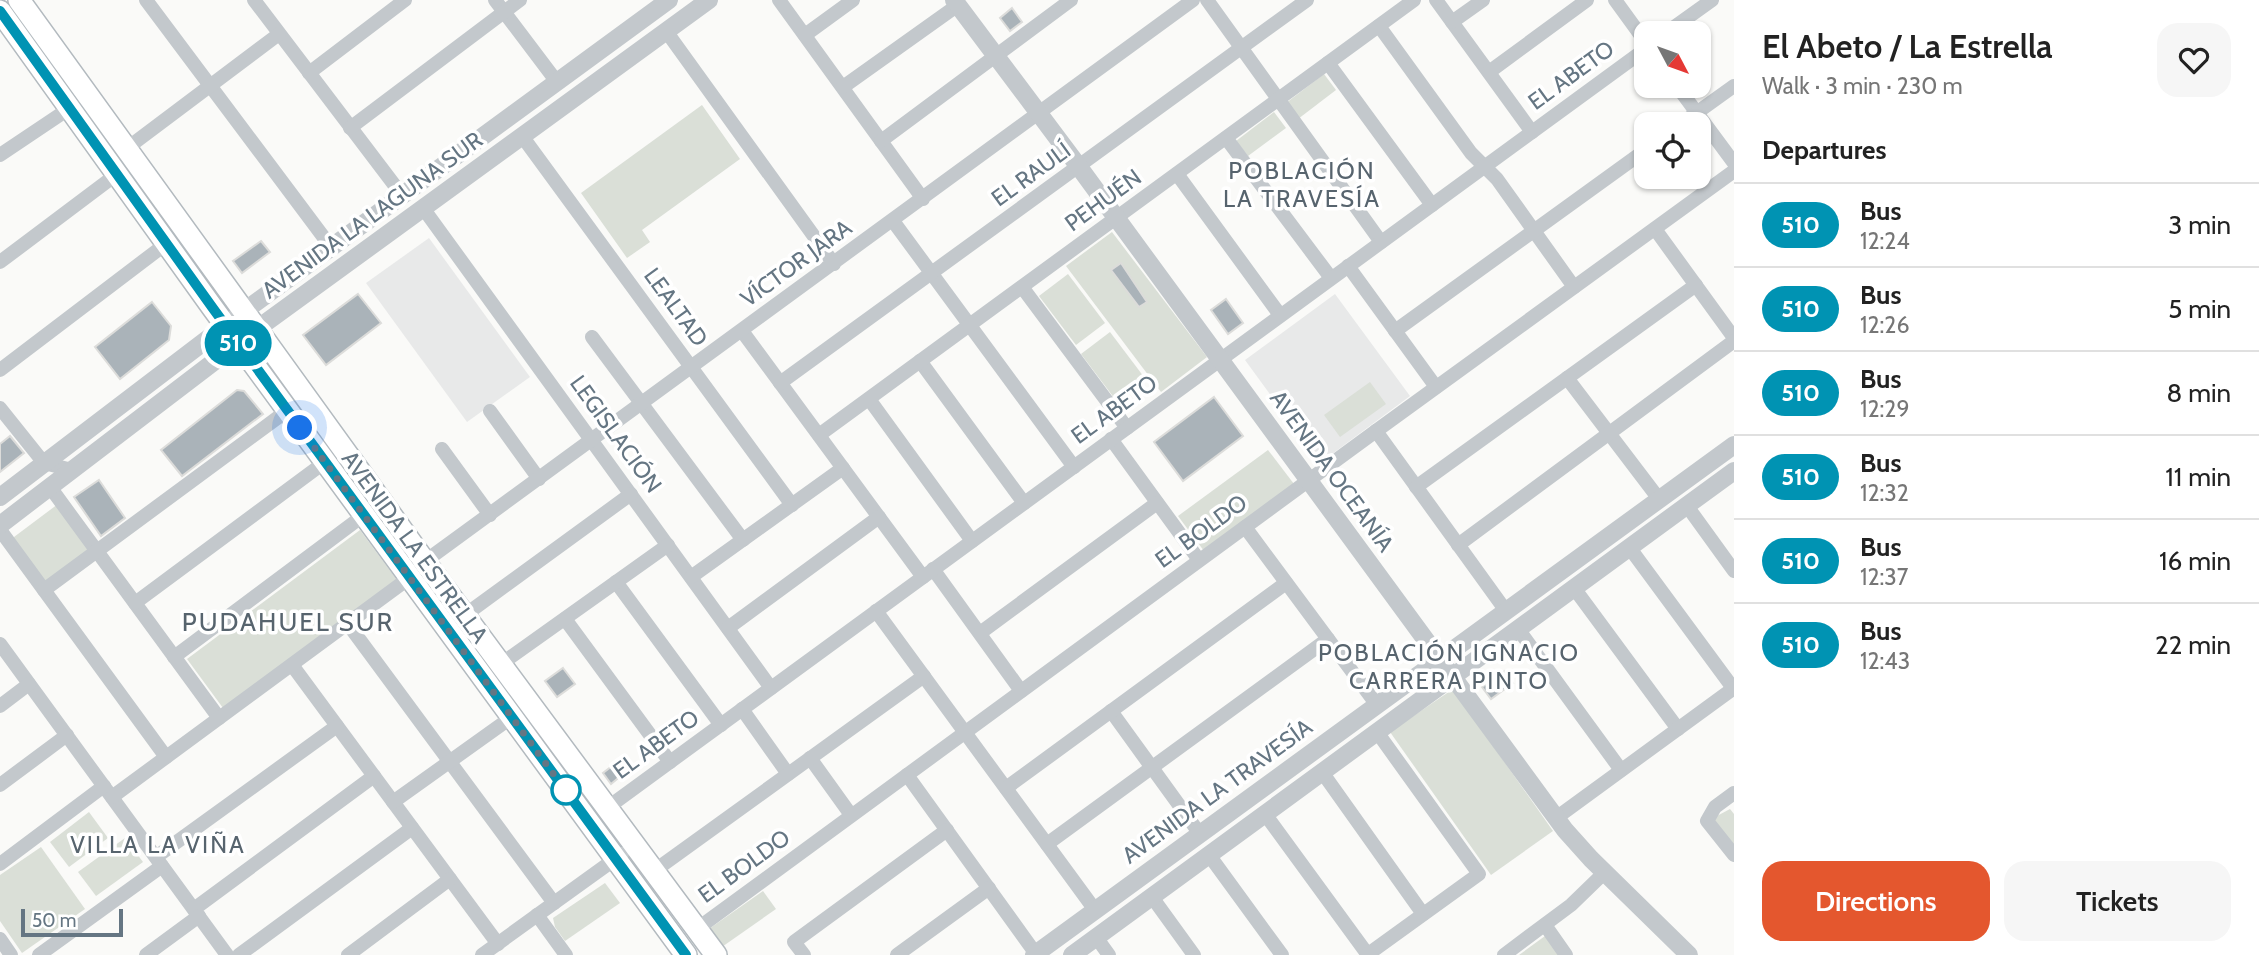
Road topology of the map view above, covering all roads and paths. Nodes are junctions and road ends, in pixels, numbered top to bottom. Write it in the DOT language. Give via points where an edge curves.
graph roads {
  1 [pos="19,0"];
  2 [pos="146,0"];
  3 [pos="254,0"];
  4 [pos="405,0"];
  5 [pos="520,0"];
  6 [pos="669,0"];
  7 [pos="709,0"];
  8 [pos="779,0"];
  9 [pos="853,0"];
  10 [pos="1072,0"];
  11 [pos="1193,0"];
  12 [pos="1207,0"];
  13 [pos="1307,0"];
  14 [pos="1414,0"];
  15 [pos="1436,0"];
  16 [pos="1483,0"];
  17 [pos="1587,0"];
  18 [pos="1615,0"];
  19 [pos="1712,0"];
  20 [pos="956,2"];
  21 [pos="500,6"];
  22 [pos="1052,6"];
  23 [pos="0,11"];
  24 [pos="1683,21"];
  25 [pos="1452,22"];
  26 [pos="1379,26"];
  27 [pos="1634,27"];
  28 [pos="666,31"];
  29 [pos="279,34"];
  30 [pos="804,35"];
  31 [pos="1240,48"];
  32 [pos="996,56"];
  33 [pos="1634,56"];
  34 [pos="1328,63"];
  35 [pos="309,72"];
  36 [pos="1489,72"];
  37 [pos="557,82"];
  38 [pos="210,86"];
  39 [pos="1734,86"];
  40 [pos="842,88"];
  41 [pos="1278,100"];
  42 [pos="69,108"];
  43 [pos="1698,112"];
  44 [pos="1040,114"];
  45 [pos="350,128"];
  46 [pos="1532,132"];
  47 [pos="1711,132"];
  48 [pos="522,136"];
  49 [pos="1226,138"];
  50 [pos="881,141"];
  51 [pos="126,149"];
  52 [pos="0,155"];
  53 [pos="1634,158"];
  54 [pos="1734,163"];
  55 [pos="1485,166"];
  56 [pos="1079,167"];
  57 [pos="1734,172"];
  58 [pos="117,174"];
  59 [pos="1177,174"];
  60 [pos="402,195"];
  61 [pos="923,199"];
  62 [pos="1432,205"];
  63 [pos="423,208"];
  64 [pos="1117,218"];
  65 [pos="893,221"];
  66 [pos="1655,229"];
  67 [pos="1534,230"];
  68 [pos="1381,242"];
  69 [pos="167,243"];
  70 [pos="331,247"];
  71 [pos="0,262"];
  72 [pos="834,264"];
  73 [pos="1348,266"];
  74 [pos="932,273"];
  75 [pos="1331,278"];
  76 [pos="1696,285"];
  77 [pos="1022,287"];
  78 [pos="1574,287"];
  79 [pos="243,312"];
  80 [pos="1280,315"];
  81 [pos="970,325"];
  82 [pos="226,326"];
  83 [pos="257,329"];
  84 [pos="742,331"];
  85 [pos="1395,331"];
  86 [pos="592,337"];
  87 [pos="1734,339"];
  88 [pos="239,343"];
  89 [pos="1220,359"];
  90 [pos="920,361"];
  91 [pos="692,368"];
  92 [pos="0,369"];
  93 [pos="1567,378"];
  94 [pos="780,383"];
  95 [pos="1436,387"];
  96 [pos="869,399"];
  97 [pos="642,404"];
  98 [pos="0,408"];
  99 [pos="288,410"];
  100 [pos="490,411"];
  101 [pos="1126,428"];
  102 [pos="1376,431"];
  103 [pos="1609,434"];
  104 [pos="819,435"];
  105 [pos="1111,439"];
  106 [pos="592,440"];
  107 [pos="1734,445"];
  108 [pos="442,449"];
  109 [pos="325,462"];
  110 [pos="44,463"];
  111 [pos="1074,467"];
  112 [pos="843,468"];
  113 [pos="72,470"];
  114 [pos="1734,471"];
  115 [pos="539,479"];
  116 [pos="1309,480"];
  117 [pos="50,487"];
  118 [pos="1416,487"];
  119 [pos="631,494"];
  120 [pos="0,497"];
  121 [pos="1659,499"];
  122 [pos="1024,503"];
  123 [pos="1157,503"];
  124 [pos="792,505"];
  125 [pos="1686,506"];
  126 [pos="364,515"];
  127 [pos="490,515"];
  128 [pos="879,517"];
  129 [pos="0,527"];
  130 [pos="1245,527"];
  131 [pos="743,540"];
  132 [pos="972,541"];
  133 [pos="668,545"];
  134 [pos="1458,545"];
  135 [pos="1629,547"];
  136 [pos="97,551"];
  137 [pos="1199,560"];
  138 [pos="425,562"];
  139 [pos="1734,571"];
  140 [pos="928,573"];
  141 [pos="410,577"];
  142 [pos="691,577"];
  143 [pos="616,582"];
  144 [pos="1286,583"];
  145 [pos="1574,588"];
  146 [pos="44,590"];
  147 [pos="135,603"];
  148 [pos="876,611"];
  149 [pos="1506,611"];
  150 [pos="465,615"];
  151 [pos="565,619"];
  152 [pos="348,624"];
  153 [pos="728,628"];
  154 [pos="1518,629"];
  155 [pos="980,633"];
  156 [pos="1328,639"];
  157 [pos="0,644"];
  158 [pos="174,656"];
  159 [pos="1440,660"];
  160 [pos="502,664"];
  161 [pos="292,665"];
  162 [pos="923,676"];
  163 [pos="1453,676"];
  164 [pos="29,684"];
  165 [pos="771,688"];
  166 [pos="1733,688"];
  167 [pos="1021,691"];
  168 [pos="1377,705"];
  169 [pos="0,706"];
  170 [pos="742,709"];
  171 [pos="1111,711"];
  172 [pos="512,717"];
  173 [pos="219,718"];
  174 [pos="721,725"];
  175 [pos="337,726"];
  176 [pos="1678,729"];
  177 [pos="965,732"];
  178 [pos="1377,732"];
  179 [pos="67,735"];
  180 [pos="166,757"];
  181 [pos="810,758"];
  182 [pos="449,762"];
  183 [pos="670,762"];
  184 [pos="1152,767"];
  185 [pos="1621,770"];
  186 [pos="1322,772"];
  187 [pos="788,774"];
  188 [pos="907,775"];
  189 [pos="374,776"];
  190 [pos="0,785"];
  191 [pos="1006,788"];
  192 [pos="108,791"];
  193 [pos="1732,798"];
  194 [pos="393,802"];
  195 [pos="607,808"];
  196 [pos="1265,814"];
  197 [pos="852,815"];
  198 [pos="1556,818"];
  199 [pos="412,828"];
  200 [pos="947,830"];
  201 [pos="1200,834"];
  202 [pos="1047,844"];
  203 [pos="635,845"];
  204 [pos="1209,855"];
  205 [pos="1734,855"];
  206 [pos="615,859"];
  207 [pos="159,861"];
  208 [pos="0,864"];
  209 [pos="654,872"];
  210 [pos="1604,873"];
  211 [pos="450,879"];
  212 [pos="989,888"];
  213 [pos="1152,897"];
  214 [pos="554,903"];
  215 [pos="1095,910"];
  216 [pos="197,913"];
  217 [pos="1423,914"];
  218 [pos="537,915"];
  219 [pos="1545,925"];
  220 [pos="697,929"];
  221 [pos="1096,937"];
  222 [pos="0,939"];
  223 [pos="498,944"];
  224 [pos="1035,954"];
  225 [pos="1508,954"];
  226 [pos="11,955"];
  227 [pos="39,955"];
  228 [pos="146,955"];
  229 [pos="227,955"];
  230 [pos="239,955"];
  231 [pos="348,955"];
  232 [pos="482,955"];
  233 [pos="566,955"];
  234 [pos="686,955"];
  235 [pos="716,955"];
  236 [pos="804,955"];
  237 [pos="897,955"];
  238 [pos="1072,955"];
  239 [pos="1109,955"];
  240 [pos="1194,955"];
  241 [pos="1282,955"];
  242 [pos="1367,955"];
  243 [pos="1566,955"];
  244 [pos="1689,955"];
  1 -- 51 [label="main road, AVENIDA LA ESTRELLA"];
  2 -- 38 [label="street"];
  3 -- 29 [label="street"];
  4 -- 35 [label="street"];
  5 -- 21 [label="street"];
  6 -- 37 [label="street, AVENIDA LA LAGUNA SUR"];
  7 -- 28 [label="street, AVENIDA LA LAGUNA SUR"];
  8 -- 30 [label="street"];
  9 -- 30 [label="street"];
  10 -- 22 [label="street"];
  11 -- 44 [label="street, VÍCTOR JARA"];
  12 -- 31 [label="street"];
  13 -- 31 [label="street, EL RAULÍ"];
  14 -- 26 [label="street, PEHUÉN"];
  15 -- 25 [label="street"];
  16 -- 25 [label="street"];
  17 -- 36 [label="street"];
  18 -- 27 [label="street"];
  19 -- 24 [label="street"];
  20 -- 32 [label="street, AVENIDA OCEANÍA"];
  20 -- 40 [label="street"];
  21 -- 37 [label="street"];
  21 -- 45 [label="street"];
  22 -- 32 [label="street"];
  23 -- 42 [label="main road, AVENIDA LA ESTRELLA"];
  25 -- 36 [label="street"];
  26 -- 34 [label="street, PEHUÉN"];
  26 -- 55 [label="street"];
  28 -- 48 [label="street, AVENIDA LA LAGUNA SUR"];
  28 -- 72 [label="street"];
  29 -- 35 [label="street"];
  29 -- 38 [label="street"];
  30 -- 40 [label="street"];
  31 -- 41 [label="street"];
  31 -- 56 [label="street, EL RAULÍ"];
  32 -- 44 [label="street, AVENIDA OCEANÍA"];
  32 -- 50 [label="street"];
  33 -- 46 [label="street, EL ABETO"];
  34 -- 41 [label="street, PEHUÉN"];
  34 -- 62 [label="street"];
  35 -- 45 [label="street"];
  36 -- 46 [label="street"];
  37 -- 60 [label="street, AVENIDA LA LAGUNA SUR"];
  38 -- 51 [label="street"];
  38 -- 70 [label="street"];
  39 -- 43 [label="street"];
  40 -- 50 [label="street"];
  41 -- 49 [label="street, PEHUÉN"];
  41 -- 68 [label="street"];
  42 -- 52 [label="street"];
  42 -- 58 [label="main road, AVENIDA LA ESTRELLA"];
  44 -- 56 [label="street, AVENIDA OCEANÍA"];
  44 -- 61 [label="street, VÍCTOR JARA"];
  45 -- 60 [label="street"];
  46 -- 55 [label="street, EL ABETO"];
  47 -- 54 [label="street"];
  48 -- 63 [label="street, AVENIDA LA LAGUNA SUR"];
  48 -- 91 [label="street, LEALTAD"];
  49 -- 59 [label="street, PEHUÉN"];
  49 -- 75 [label="street"];
  50 -- 61 [label="street"];
  51 -- 79 [label="main road, AVENIDA LA ESTRELLA"];
  53 -- 67 [label="street"];
  55 -- 62 [label="street, EL ABETO"];
  55 -- 67 [label="street"];
  56 -- 64 [label="street, AVENIDA OCEANÍA"];
  56 -- 74 [label="street, EL RAULÍ"];
  57 -- 66 [label="street, EL BOLDO"];
  58 -- 69 [label="main road, AVENIDA LA ESTRELLA"];
  58 -- 71 [label="street"];
  59 -- 64 [label="street, PEHUÉN"];
  59 -- 80 [label="street"];
  60 -- 70 [label="street, AVENIDA LA LAGUNA SUR"];
  61 -- 65 [label="street, VÍCTOR JARA"];
  62 -- 68 [label="street, EL ABETO"];
  63 -- 83 [label="street, AVENIDA LA LAGUNA SUR"];
  63 -- 106 [label="street, LEGISLACIÓN"];
  64 -- 77 [label="street, PEHUÉN"];
  64 -- 89 [label="street, AVENIDA OCEANÍA"];
  65 -- 72 [label="street, VÍCTOR JARA"];
  65 -- 74 [label="street"];
  66 -- 76 [label="street"];
  66 -- 78 [label="street, EL BOLDO"];
  67 -- 78 [label="street"];
  67 -- 85 [label="street"];
  68 -- 73 [label="street, EL ABETO"];
  69 -- 82 [label="main road, AVENIDA LA ESTRELLA"];
  69 -- 92 [label="street"];
  70 -- 79 [label="street, AVENIDA LA LAGUNA SUR"];
  72 -- 84 [label="street, VÍCTOR JARA"];
  73 -- 75 [label="street, EL ABETO"];
  73 -- 85 [label="street"];
  74 -- 81 [label="street"];
  74 -- 94 [label="street, EL RAULÍ"];
  75 -- 80 [label="street, EL ABETO"];
  76 -- 87 [label="street"];
  76 -- 93 [label="street"];
  77 -- 81 [label="street, PEHUÉN"];
  77 -- 101 [label="street"];
  78 -- 95 [label="street, EL BOLDO"];
  79 -- 82 [label="street, AVENIDA LA LAGUNA SUR"];
  79 -- 83 [label="main road, AVENIDA LA ESTRELLA"];
  80 -- 89 [label="street, EL ABETO"];
  81 -- 90 [label="street, PEHUÉN"];
  81 -- 111 [label="street"];
  82 -- 88 [label="main road, AVENIDA LA ESTRELLA"];
  82 -- 110 [label="street, AVENIDA LA LAGUNA SUR"];
  83 -- 88 [label="street, AVENIDA LA LAGUNA SUR"];
  83 -- 138 [label="main road, AVENIDA LA ESTRELLA"];
  84 -- 91 [label="street, VÍCTOR JARA"];
  84 -- 94 [label="street"];
  85 -- 95 [label="street"];
  86 -- 97 [label="street"];
  87 -- 103 [label="street"];
  88 -- 99 [label="main road, AVENIDA LA ESTRELLA"];
  88 -- 113 [label="street, AVENIDA LA LAGUNA SUR"];
  89 -- 101 [label="street, EL ABETO"];
  89 -- 116 [label="street, AVENIDA OCEANÍA"];
  90 -- 96 [label="street, PEHUÉN"];
  90 -- 122 [label="street"];
  91 -- 97 [label="street, VÍCTOR JARA"];
  91 -- 124 [label="street, LEALTAD"];
  93 -- 103 [label="street"];
  93 -- 118 [label="street"];
  94 -- 104 [label="street"];
  95 -- 102 [label="street, EL BOLDO"];
  96 -- 104 [label="street, PEHUÉN"];
  96 -- 132 [label="street"];
  97 -- 106 [label="street, VÍCTOR JARA"];
  97 -- 131 [label="street"];
  98 -- 110 [label="street"];
  99 -- 109 [label="main road, AVENIDA LA ESTRELLA"];
  99 -- 136 [label="street"];
  100 -- 115 [label="street"];
  101 -- 105 [label="street, EL ABETO"];
  102 -- 116 [label="street, EL BOLDO"];
  102 -- 118 [label="street"];
  103 -- 121 [label="street"];
  103 -- 134 [label="street"];
  104 -- 112 [label="street"];
  105 -- 111 [label="street, EL ABETO"];
  105 -- 123 [label="street"];
  106 -- 115 [label="street, VÍCTOR JARA"];
  106 -- 119 [label="street, LEGISLACIÓN"];
  107 -- 121 [label="street, AVENIDA LA TRAVESÍA"];
  108 -- 127 [label="street"];
  109 -- 126 [label="main road, AVENIDA LA ESTRELLA"];
  109 -- 147 [label="street"];
  110 -- 113 [label="street"];
  110 -- 120 [label="street, AVENIDA LA LAGUNA SUR"];
  111 -- 122 [label="street, EL ABETO"];
  112 -- 124 [label="street"];
  112 -- 128 [label="street"];
  113 -- 117 [label="street, AVENIDA LA LAGUNA SUR"];
  114 -- 125 [label="street, AVENIDA LA TRAVESÍA"];
  115 -- 127 [label="street, VÍCTOR JARA"];
  116 -- 130 [label="street, EL BOLDO"];
  116 -- 159 [label="street, AVENIDA OCEANÍA"];
  117 -- 129 [label="street, AVENIDA LA LAGUNA SUR"];
  117 -- 136 [label="street"];
  118 -- 134 [label="street"];
  119 -- 133 [label="street, LEGISLACIÓN"];
  119 -- 150 [label="street"];
  121 -- 149 [label="street, AVENIDA LA TRAVESÍA"];
  122 -- 132 [label="street, EL ABETO"];
  123 -- 137 [label="street"];
  123 -- 155 [label="street"];
  124 -- 131 [label="street"];
  125 -- 135 [label="street, AVENIDA LA TRAVESÍA"];
  125 -- 139 [label="street"];
  126 -- 141 [label="main road, AVENIDA LA ESTRELLA"];
  126 -- 158 [label="street"];
  127 -- 138 [label="street, VÍCTOR JARA"];
  128 -- 140 [label="street"];
  128 -- 153 [label="street"];
  129 -- 146 [label="street"];
  130 -- 137 [label="street, EL BOLDO"];
  130 -- 144 [label="street"];
  131 -- 142 [label="street"];
  132 -- 140 [label="street, EL ABETO"];
  133 -- 142 [label="street, LEGISLACIÓN"];
  133 -- 143 [label="street"];
  134 -- 149 [label="street"];
  135 -- 145 [label="street, AVENIDA LA TRAVESÍA"];
  135 -- 166 [label="street"];
  136 -- 146 [label="street"];
  136 -- 147 [label="street"];
  137 -- 167 [label="street, EL BOLDO"];
  138 -- 141 [label="street, VÍCTOR JARA"];
  138 -- 150 [label="main road, AVENIDA LA ESTRELLA"];
  140 -- 148 [label="street, EL ABETO"];
  140 -- 155 [label="street"];
  141 -- 152 [label="street, VÍCTOR JARA"];
  141 -- 172 [label="main road, AVENIDA LA ESTRELLA"];
  142 -- 153 [label="street, LEGISLACIÓN"];
  143 -- 151 [label="street"];
  143 -- 174 [label="street"];
  144 -- 156 [label="street"];
  144 -- 171 [label="street"];
  145 -- 154 [label="street, AVENIDA LA TRAVESÍA"];
  145 -- 176 [label="street"];
  146 -- 180 [label="street"];
  147 -- 158 [label="street"];
  148 -- 162 [label="street"];
  148 -- 165 [label="street, EL ABETO"];
  149 -- 159 [label="street, AVENIDA LA TRAVESÍA"];
  150 -- 160 [label="main road, AVENIDA LA ESTRELLA"];
  151 -- 160 [label="street"];
  151 -- 183 [label="street"];
  152 -- 161 [label="street, VÍCTOR JARA"];
  152 -- 182 [label="street"];
  153 -- 165 [label="street, LEGISLACIÓN"];
  154 -- 163 [label="street, AVENIDA LA TRAVESÍA"];
  154 -- 185 [label="street"];
  155 -- 167 [label="street"];
  156 -- 168 [label="street"];
  156 -- 184 [label="street"];
  157 -- 164 [label="street"];
  158 -- 173 [label="street"];
  159 -- 163 [label="street, AVENIDA OCEANÍA"];
  159 -- 168 [label="street, AVENIDA LA TRAVESÍA"];
  160 -- 195 [label="main road, AVENIDA LA ESTRELLA"];
  161 -- 173 [label="street, VÍCTOR JARA"];
  161 -- 175 [label="street"];
  162 -- 177 [label="street"];
  162 -- 181 [label="street"];
  163 -- 178 [label="street, AVENIDA LA TRAVESÍA"];
  163 -- 198 [label="street, AVENIDA OCEANÍA"];
  164 -- 169 [label="street"];
  164 -- 179 [label="street"];
  165 -- 170 [label="street, EL ABETO"];
  166 -- 176 [label="street"];
  167 -- 177 [label="street, EL BOLDO"];
  168 -- 201 [label="street, AVENIDA LA TRAVESÍA"];
  170 -- 174 [label="street, EL ABETO"];
  170 -- 187 [label="street"];
  171 -- 184 [label="street"];
  171 -- 191 [label="street"];
  172 -- 182 [label="street"];
  172 -- 206 [label="main road, AVENIDA LA ESTRELLA"];
  173 -- 180 [label="street, VÍCTOR JARA"];
  174 -- 183 [label="street, EL ABETO"];
  175 -- 189 [label="street"];
  175 -- 207 [label="street"];
  176 -- 185 [label="street"];
  177 -- 188 [label="street, EL BOLDO"];
  177 -- 191 [label="street"];
  178 -- 186 [label="street, AVENIDA LA TRAVESÍA"];
  178 -- 217 [label="street" via="1479,874"];
  179 -- 190 [label="street"];
  179 -- 192 [label="street"];
  180 -- 192 [label="street, VÍCTOR JARA"];
  181 -- 187 [label="street"];
  181 -- 197 [label="street"];
  182 -- 194 [label="street"];
  182 -- 214 [label="street"];
  183 -- 195 [label="street, EL ABETO"];
  184 -- 201 [label="street"];
  184 -- 202 [label="street"];
  185 -- 198 [label="street"];
  186 -- 196 [label="street, AVENIDA LA TRAVESÍA"];
  186 -- 217 [label="street"];
  187 -- 209 [label="street"];
  188 -- 197 [label="street, EL BOLDO"];
  188 -- 200 [label="street"];
  189 -- 194 [label="street"];
  189 -- 216 [label="street"];
  191 -- 202 [label="street"];
  192 -- 207 [label="street"];
  192 -- 208 [label="street, VÍCTOR JARA"];
  193 -- 205 [label="street" via="1715,807 1707,821"];
  194 -- 199 [label="street"];
  195 -- 203 [label="main road, AVENIDA LA ESTRELLA"];
  196 -- 204 [label="street, AVENIDA LA TRAVESÍA"];
  196 -- 242 [label="street"];
  197 -- 220 [label="street, EL BOLDO"];
  198 -- 210 [label="street, AVENIDA OCEANÍA"];
  199 -- 211 [label="street"];
  199 -- 230 [label="street"];
  200 -- 212 [label="street"];
  200 -- 236 [label="street" via="794,942"];
  201 -- 215 [label="street, AVENIDA LA TRAVESÍA"];
  202 -- 215 [label="street"];
  203 -- 206 [label="street"];
  203 -- 209 [label="main road, AVENIDA LA ESTRELLA"];
  204 -- 213 [label="street, AVENIDA LA TRAVESÍA"];
  204 -- 241 [label="street"];
  206 -- 214 [label="street"];
  206 -- 234 [label="main road, AVENIDA LA ESTRELLA"];
  207 -- 216 [label="street"];
  207 -- 227 [label="street"];
  209 -- 220 [label="main road, AVENIDA LA ESTRELLA"];
  210 -- 219 [label="street"];
  210 -- 244 [label="street, AVENIDA OCEANÍA"];
  211 -- 223 [label="street"];
  211 -- 231 [label="street"];
  212 -- 224 [label="street"];
  212 -- 237 [label="street"];
  213 -- 221 [label="street, AVENIDA LA TRAVESÍA"];
  213 -- 240 [label="street"];
  214 -- 218 [label="street"];
  215 -- 224 [label="street, AVENIDA LA TRAVESÍA"];
  216 -- 228 [label="street"];
  216 -- 229 [label="street"];
  217 -- 242 [label="street"];
  218 -- 223 [label="street"];
  218 -- 233 [label="street"];
  219 -- 225 [label="street"];
  219 -- 243 [label="street"];
  220 -- 235 [label="main road, AVENIDA LA ESTRELLA"];
  221 -- 238 [label="street, AVENIDA LA TRAVESÍA"];
  221 -- 239 [label="street"];
  222 -- 226 [label="street"];
  223 -- 232 [label="street"];
}
